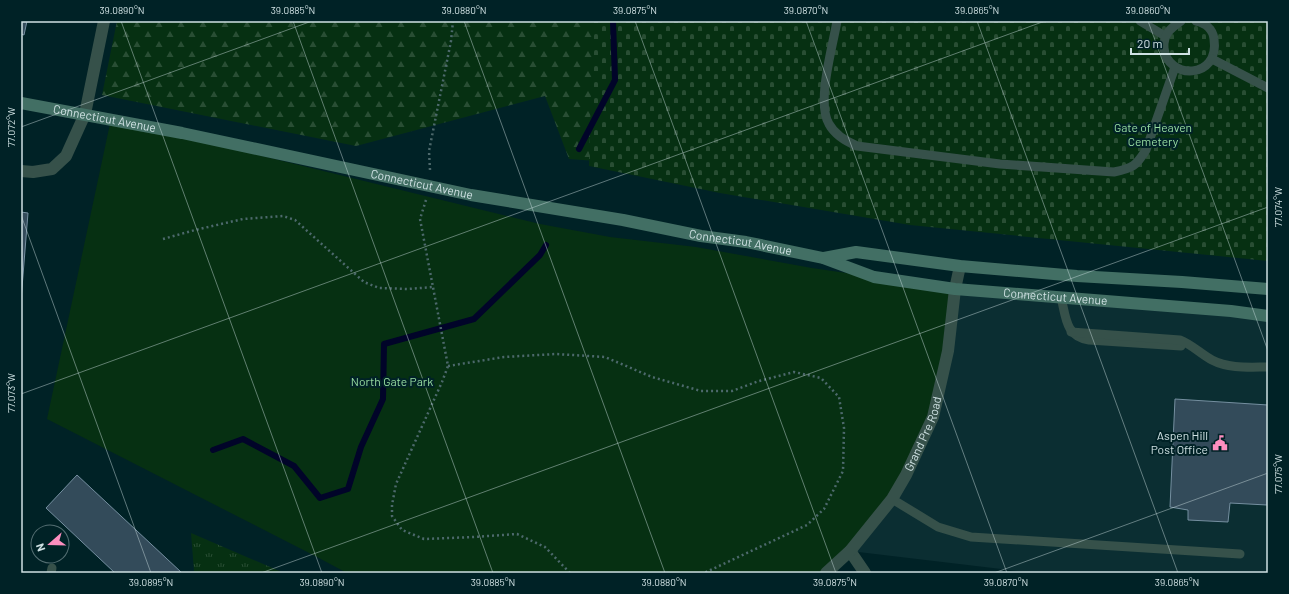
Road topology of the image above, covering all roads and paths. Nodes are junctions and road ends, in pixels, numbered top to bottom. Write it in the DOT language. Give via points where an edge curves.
graph roads {
  1 [pos="104,21"];
  2 [pos="453,21"];
  3 [pos="837,21"];
  4 [pos="1140,21"];
  5 [pos="1181,21"];
  6 [pos="1200,22"];
  7 [pos="1165,36"];
  8 [pos="1212,59"];
  9 [pos="1175,67"];
  10 [pos="1268,88"];
  11 [pos="21,103"];
  12 [pos="85,114"];
  13 [pos="21,171"];
  14 [pos="431,186"];
  15 [pos="163,239"];
  16 [pos="823,258"];
  17 [pos="960,266"];
  18 [pos="433,287"];
  19 [pos="955,289"];
  20 [pos="1268,289"];
  21 [pos="1061,297"];
  22 [pos="1268,316"];
  23 [pos="448,366"];
  24 [pos="1268,367"];
  25 [pos="892,499"];
  26 [pos="850,551"];
  27 [pos="1240,554"];
  28 [pos="570,573"];
  29 [pos="704,573"];
  30 [pos="826,573"];
  31 [pos="865,573"];
  1 -- 12 [label="street"];
  2 -- 14 [label="path" via="429,151"];
  3 -- 9 [label="lane" via="823,94 824,111 828,124 842,139 857,146 1000,164 1114,172 1130,168 1146,150"];
  4 -- 7 [label="lane"];
  5 -- 7 [label="lane" via="1170,28"];
  6 -- 8 [label="lane" via="1209,28 1214,36 1216,49"];
  7 -- 9 [label="lane" via="1166,56"];
  8 -- 9 [label="lane" via="1204,68 1193,72"];
  8 -- 10 [label="lane"];
  11 -- 12 [label="main road, Connecticut Avenue"];
  12 -- 13 [label="street" via="66,156 52,169"];
  12 -- 14 [label="main road, Connecticut Avenue"];
  14 -- 16 [label="main road, Connecticut Avenue"];
  14 -- 18 [label="path" via="420,219"];
  15 -- 18 [label="path" via="243,219 284,216 296,220 364,282 379,288"];
  16 -- 17 [label="main road, Connecticut Avenue" via="856,252"];
  16 -- 19 [label="main road, Connecticut Avenue" via="874,277"];
  17 -- 19 [label="street, Grand Pre Road"];
  17 -- 20 [label="main road, Connecticut Avenue"];
  18 -- 23 [label="path"];
  19 -- 21 [label="main road, Connecticut Avenue"];
  19 -- 25 [label="street, Grand Pre Road" via="948,351 933,417"];
  21 -- 22 [label="main road, Connecticut Avenue"];
  21 -- 24 [label="lane" via="1068,325 1071,332 1078,337 1088,340 1190,346 1224,365"];
  23 -- 28 [label="path" via="396,484 392,516 402,530 424,539 517,534 545,547"];
  23 -- 29 [label="path" via="504,357 556,354 605,357 652,377 701,391 732,391 794,372 821,378 839,397 844,428 843,471 824,509 807,525"];
  25 -- 26 [label="street, Grand Pre Road"];
  25 -- 27 [label="lane" via="938,527 971,537"];
  26 -- 30 [label="street, Grand Pre Road"];
  26 -- 31 [label="street"];
}
